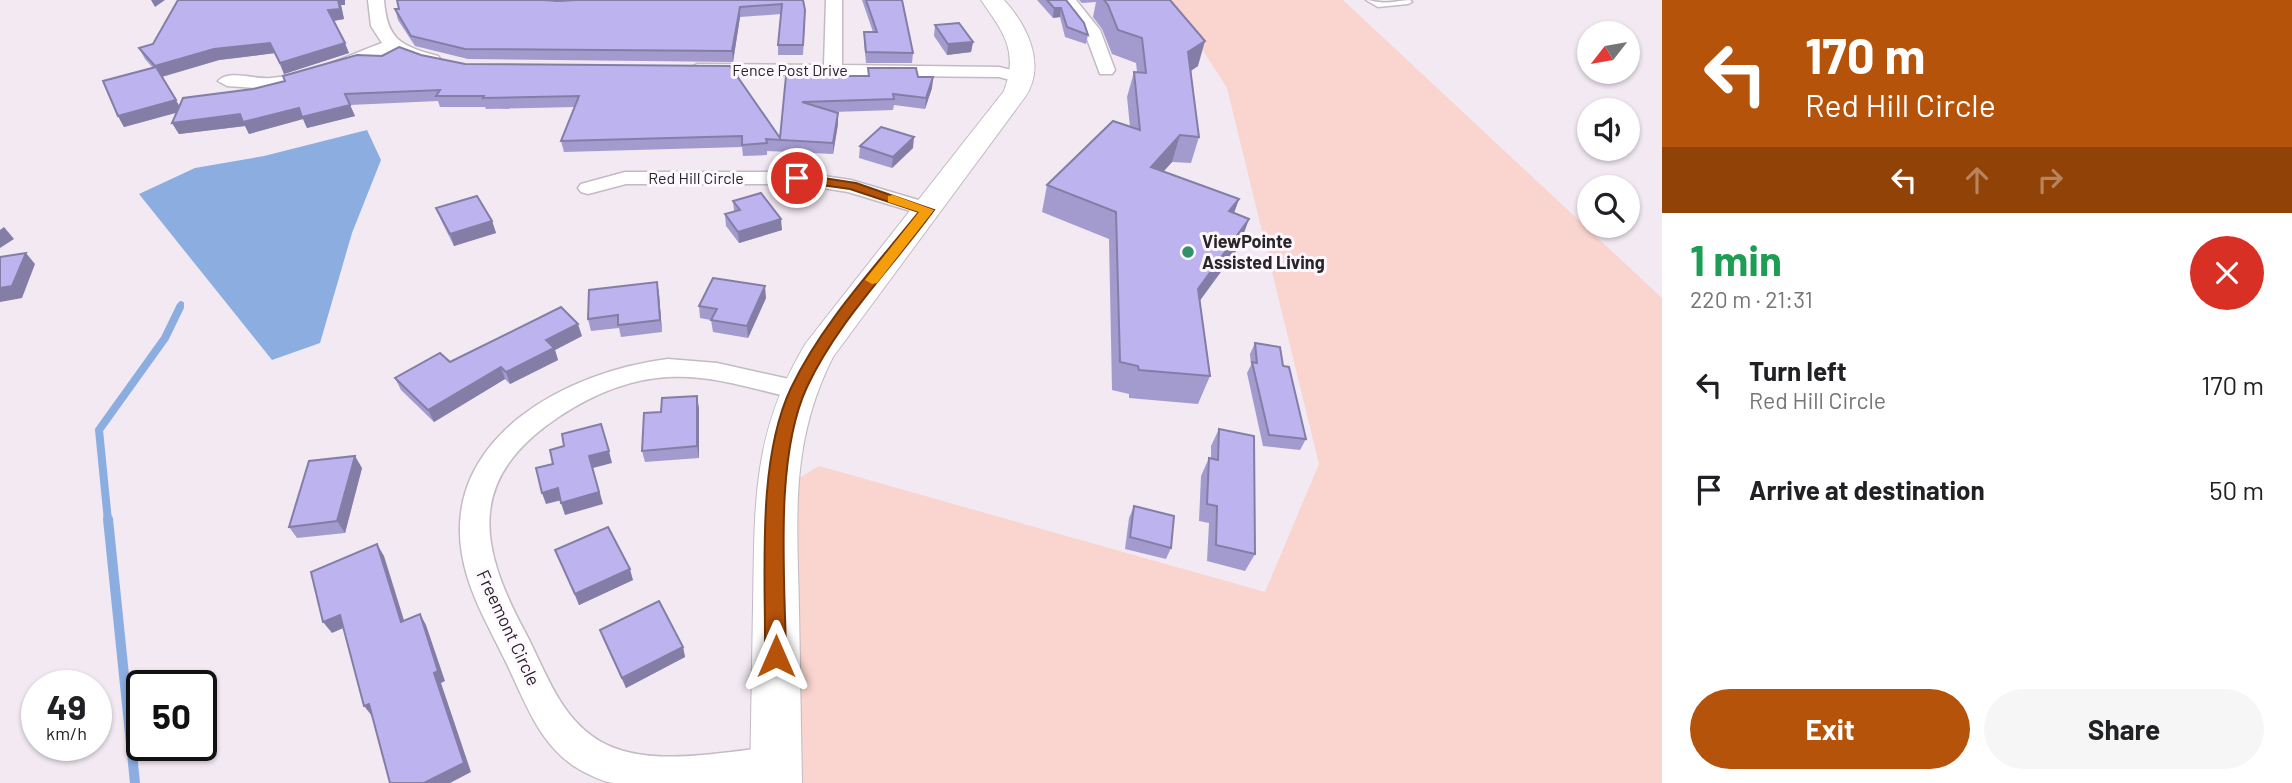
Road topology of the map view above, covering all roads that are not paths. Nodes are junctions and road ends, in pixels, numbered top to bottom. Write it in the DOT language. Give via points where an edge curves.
graph roads {
  1 [pos="376,0"];
  2 [pos="834,0"];
  3 [pos="992,0"];
  4 [pos="1370,0"];
  5 [pos="1405,0"];
  6 [pos="1073,5"];
  7 [pos="1102,8"];
  8 [pos="393,45"];
  9 [pos="456,65"];
  10 [pos="676,69"];
  11 [pos="834,69"];
  12 [pos="1106,70"];
  13 [pos="1022,78"];
  14 [pos="227,81"];
  15 [pos="588,188"];
  16 [pos="927,210"];
  17 [pos="798,390"];
  18 [pos="776,775"];
  1 -- 8 [label="street" via="378,28"];
  2 -- 11 [label="street"];
  3 -- 13 [label="main road" via="1021,43"];
  4 -- 5 [label="lane" via="1378,5 1408,2"];
  6 -- 7 [label="street"];
  6 -- 12 [label="street" via="1092,30"];
  8 -- 9 [label="street"];
  8 -- 14 [label="street" via="300,78 270,84"];
  10 -- 11 [label="street, Fence Post Drive"];
  11 -- 13 [label="street, Fence Post Drive" via="999,72"];
  13 -- 16 [label="main road" via="1005,110"];
  15 -- 16 [label="street, Red Hill Circle" via="625,178 797,178 851,186"];
  16 -- 17 [label="main road" via="840,320"];
  17 -- 18 [label="main road" via="783,442 776,492"];
  17 -- 18 [label="street, Freemont Circle" via="703,369 667,368 632,374 599,384 535,420 472,477 479,569 553,725 579,749 617,767 658,774"];
}
